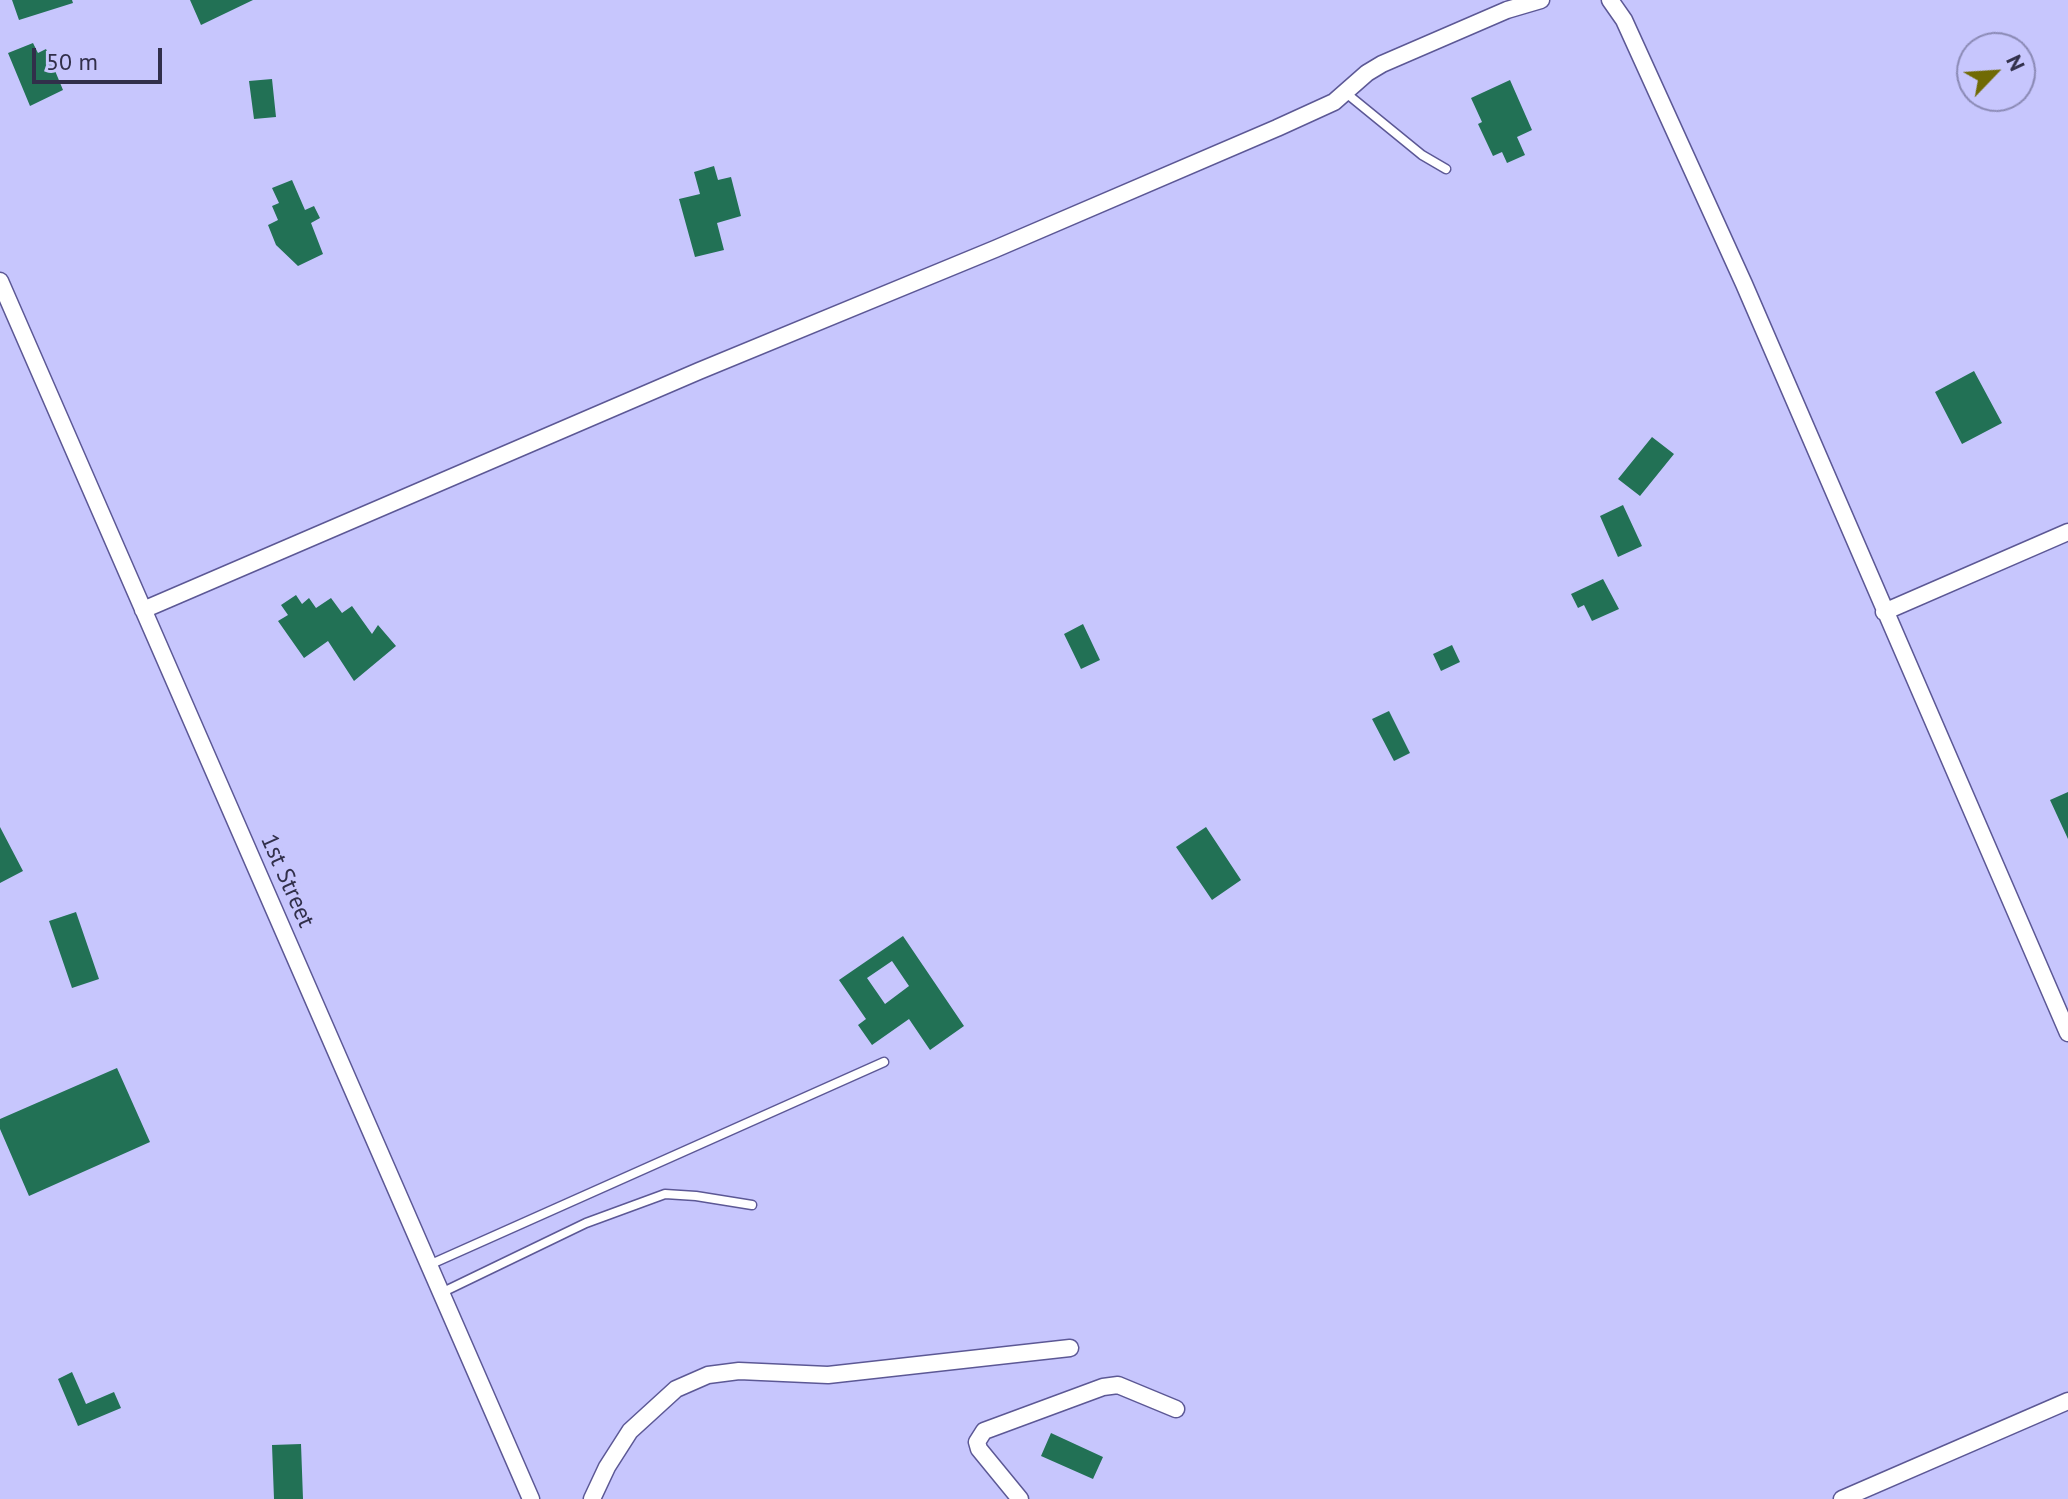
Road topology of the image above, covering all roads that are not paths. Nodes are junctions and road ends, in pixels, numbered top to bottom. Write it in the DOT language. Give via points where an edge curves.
graph roads {
  1 [pos="1541,0"];
  2 [pos="1610,0"];
  3 [pos="1346,93"];
  4 [pos="1446,169"];
  5 [pos="0,281"];
  6 [pos="2068,532"];
  7 [pos="143,610"];
  8 [pos="1884,612"];
  9 [pos="2068,1033"];
  10 [pos="884,1062"];
  11 [pos="752,1205"];
  12 [pos="428,1265"];
  13 [pos="441,1293"];
  14 [pos="1070,1348"];
  15 [pos="2068,1401"];
  16 [pos="1176,1409"];
  17 [pos="531,1499"];
  18 [pos="592,1499"];
  19 [pos="1020,1499"];
  20 [pos="1842,1499"];
  1 -- 3 [label="street" via="1382,64"];
  2 -- 8 [label="street" via="1624,20 1744,284"];
  3 -- 4 [label="lane"];
  3 -- 7 [label="street" via="1277,128"];
  5 -- 7 [label="street, 1st Street"];
  6 -- 8 [label="street"];
  7 -- 12 [label="street, 1st Street"];
  8 -- 9 [label="street"];
  10 -- 12 [label="lane"];
  11 -- 13 [label="lane" via="665,1194 586,1223"];
  12 -- 13 [label="street, 1st Street"];
  13 -- 17 [label="street, 1st Street"];
  14 -- 18 [label="street" via="828,1375 708,1375 676,1389 630,1431"];
  15 -- 20 [label="street"];
  16 -- 19 [label="street" via="1118,1385 984,1431 979,1449"];
}
